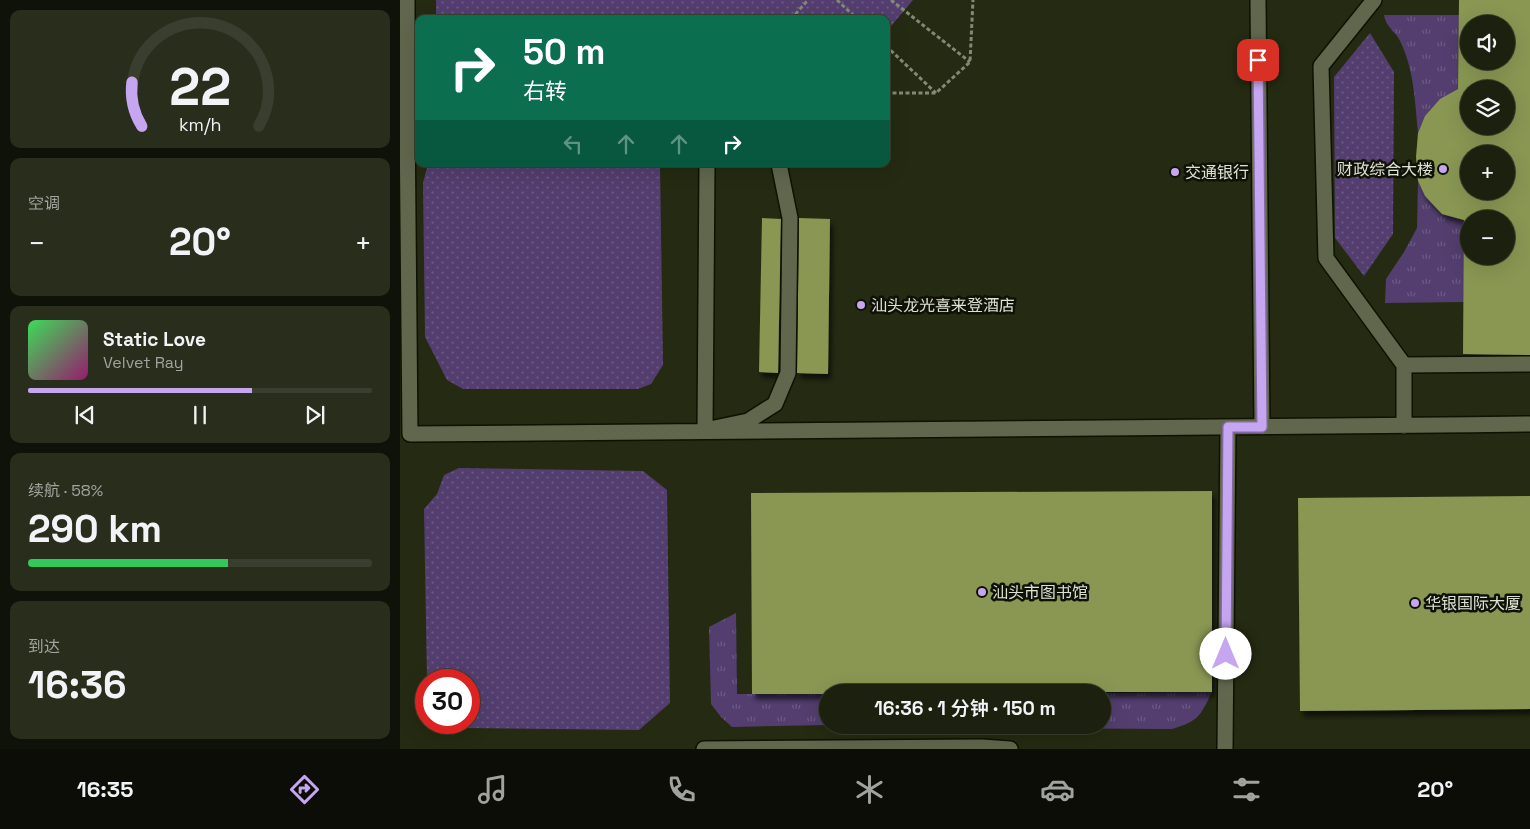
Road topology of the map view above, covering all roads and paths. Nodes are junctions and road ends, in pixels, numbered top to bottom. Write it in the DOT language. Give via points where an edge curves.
graph roads {
  1 [pos="407,0"];
  2 [pos="808,0"];
  3 [pos="838,0"];
  4 [pos="891,0"];
  5 [pos="972,0"];
  6 [pos="1258,0"];
  7 [pos="1374,0"];
  8 [pos="795,15"];
  9 [pos="853,15"];
  10 [pos="890,50"];
  11 [pos="970,62"];
  12 [pos="890,93"];
  13 [pos="936,93"];
  14 [pos="413,114"];
  15 [pos="707,167"];
  16 [pos="780,167"];
  17 [pos="1530,364"];
  18 [pos="1404,365"];
  19 [pos="1530,424"];
  20 [pos="1404,426"];
  21 [pos="1228,427"];
  22 [pos="1262,427"];
  23 [pos="705,430"];
  24 [pos="405,434"];
  25 [pos="982,748"];
  26 [pos="704,749"];
  27 [pos="1010,749"];
  28 [pos="1226,749"];
  1 -- 14 [label="street"];
  2 -- 8 [label="path"];
  3 -- 9 [label="path"];
  4 -- 11 [label="path"];
  5 -- 11 [label="path"];
  6 -- 22 [label="street"];
  7 -- 18 [label="street" via="1321,66 1326,258"];
  10 -- 13 [label="path"];
  11 -- 13 [label="path"];
  12 -- 13 [label="path"];
  14 -- 24 [label="street"];
  15 -- 23 [label="street"];
  16 -- 23 [label="street" via="790,218 788,373 775,404 748,421"];
  17 -- 18 [label="street"];
  18 -- 20 [label="street"];
  19 -- 20 [label="street"];
  20 -- 22 [label="street"];
  21 -- 22 [label="street"];
  21 -- 23 [label="street"];
  21 -- 28 [label="street"];
  23 -- 24 [label="street"];
  25 -- 26 [label="street"];
  25 -- 27 [label="street"];
}
